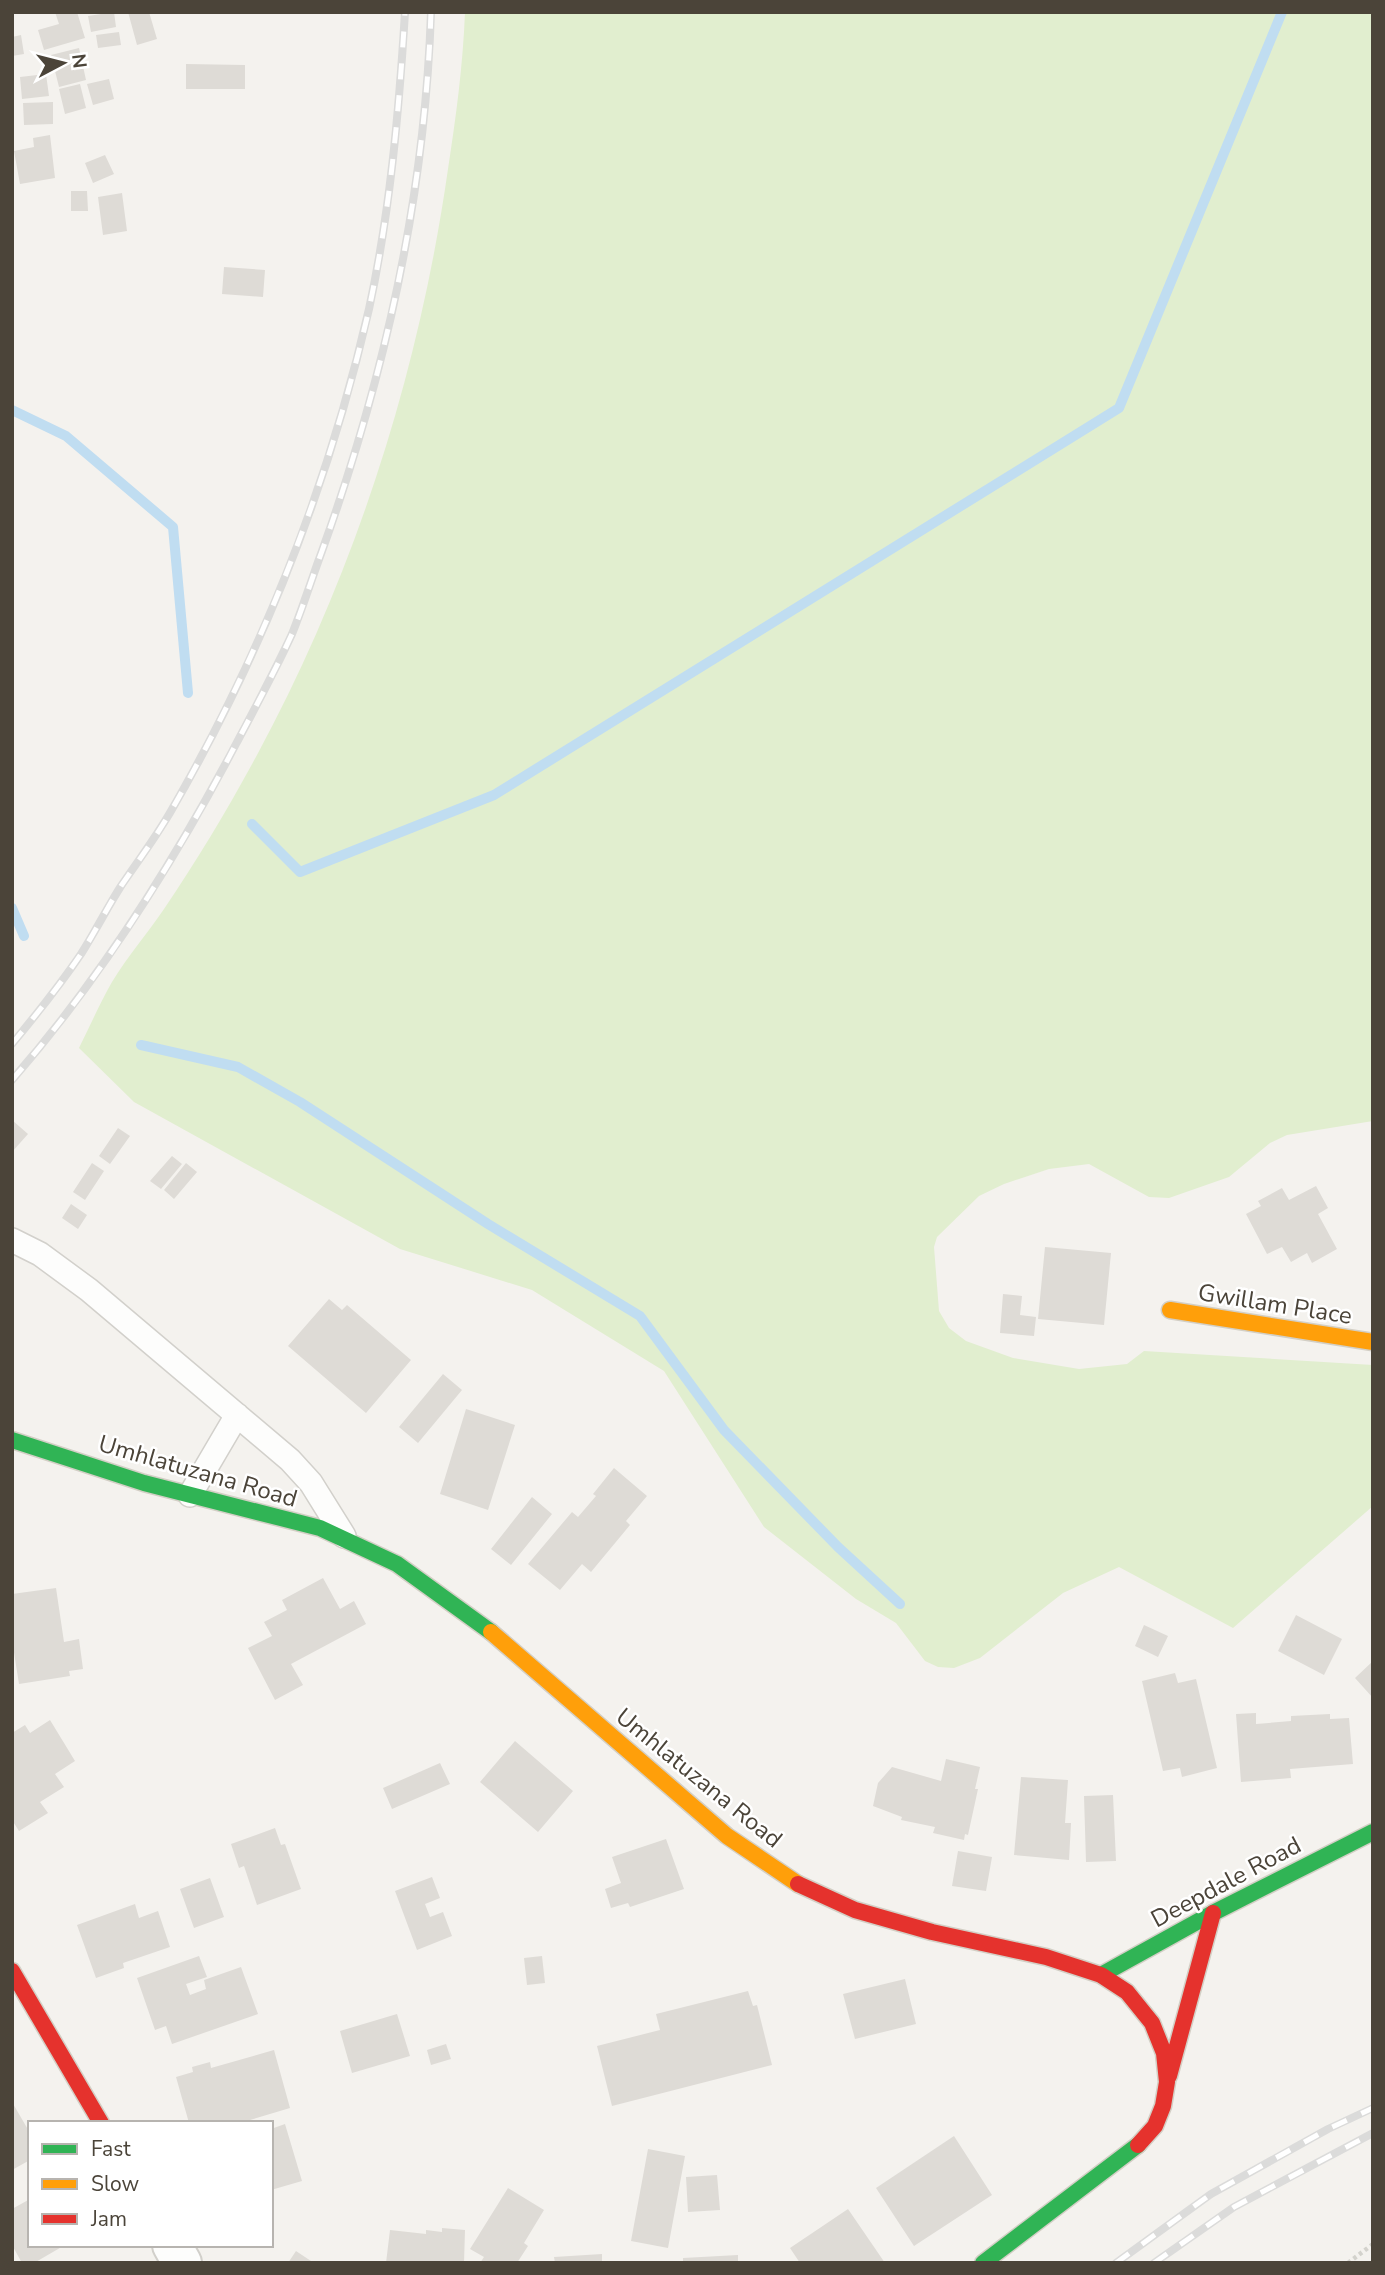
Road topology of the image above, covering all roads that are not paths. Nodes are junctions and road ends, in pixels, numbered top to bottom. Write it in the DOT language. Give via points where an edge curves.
graph roads {
  1 [pos="12,1240"];
  2 [pos="1170,1310"];
  3 [pos="1373,1342"];
  4 [pos="237,1415"];
  5 [pos="12,1440"];
  6 [pos="190,1495"];
  7 [pos="347,1541"];
  8 [pos="1373,1832"];
  9 [pos="1213,1913"];
  10 [pos="12,1971"];
  11 [pos="1101,1975"];
  12 [pos="1167,2082"];
  13 [pos="100,2121"];
  14 [pos="173,2247"];
  15 [pos="182,2263"];
  16 [pos="983,2263"];
  1 -- 4 [label="lane" via="40,1254 89,1290"];
  2 -- 3 [label="street, Gwillam Place"];
  4 -- 6 [label="lane"];
  4 -- 7 [label="lane" via="304,1476"];
  5 -- 6 [label="street, Umhlatuzana Road"];
  6 -- 7 [label="street, Umhlatuzana Road" via="320,1528"];
  7 -- 11 [label="street, Umhlatuzana Road" via="397,1564 480,1622 727,1836 790,1880 856,1910 1046,1956"];
  8 -- 9 [label="street, Deepdale Road"];
  9 -- 11 [label="street, Deepdale Road"];
  9 -- 12 [label="street"];
  10 -- 13 [label="street"];
  11 -- 12 [label="street, Umhlatuzana Road" via="1127,1992 1152,2023 1164,2053"];
  12 -- 16 [label="street, Umhlatuzana Road" via="1154,2126 1138,2146"];
  14 -- 15 [label="street"];
}
